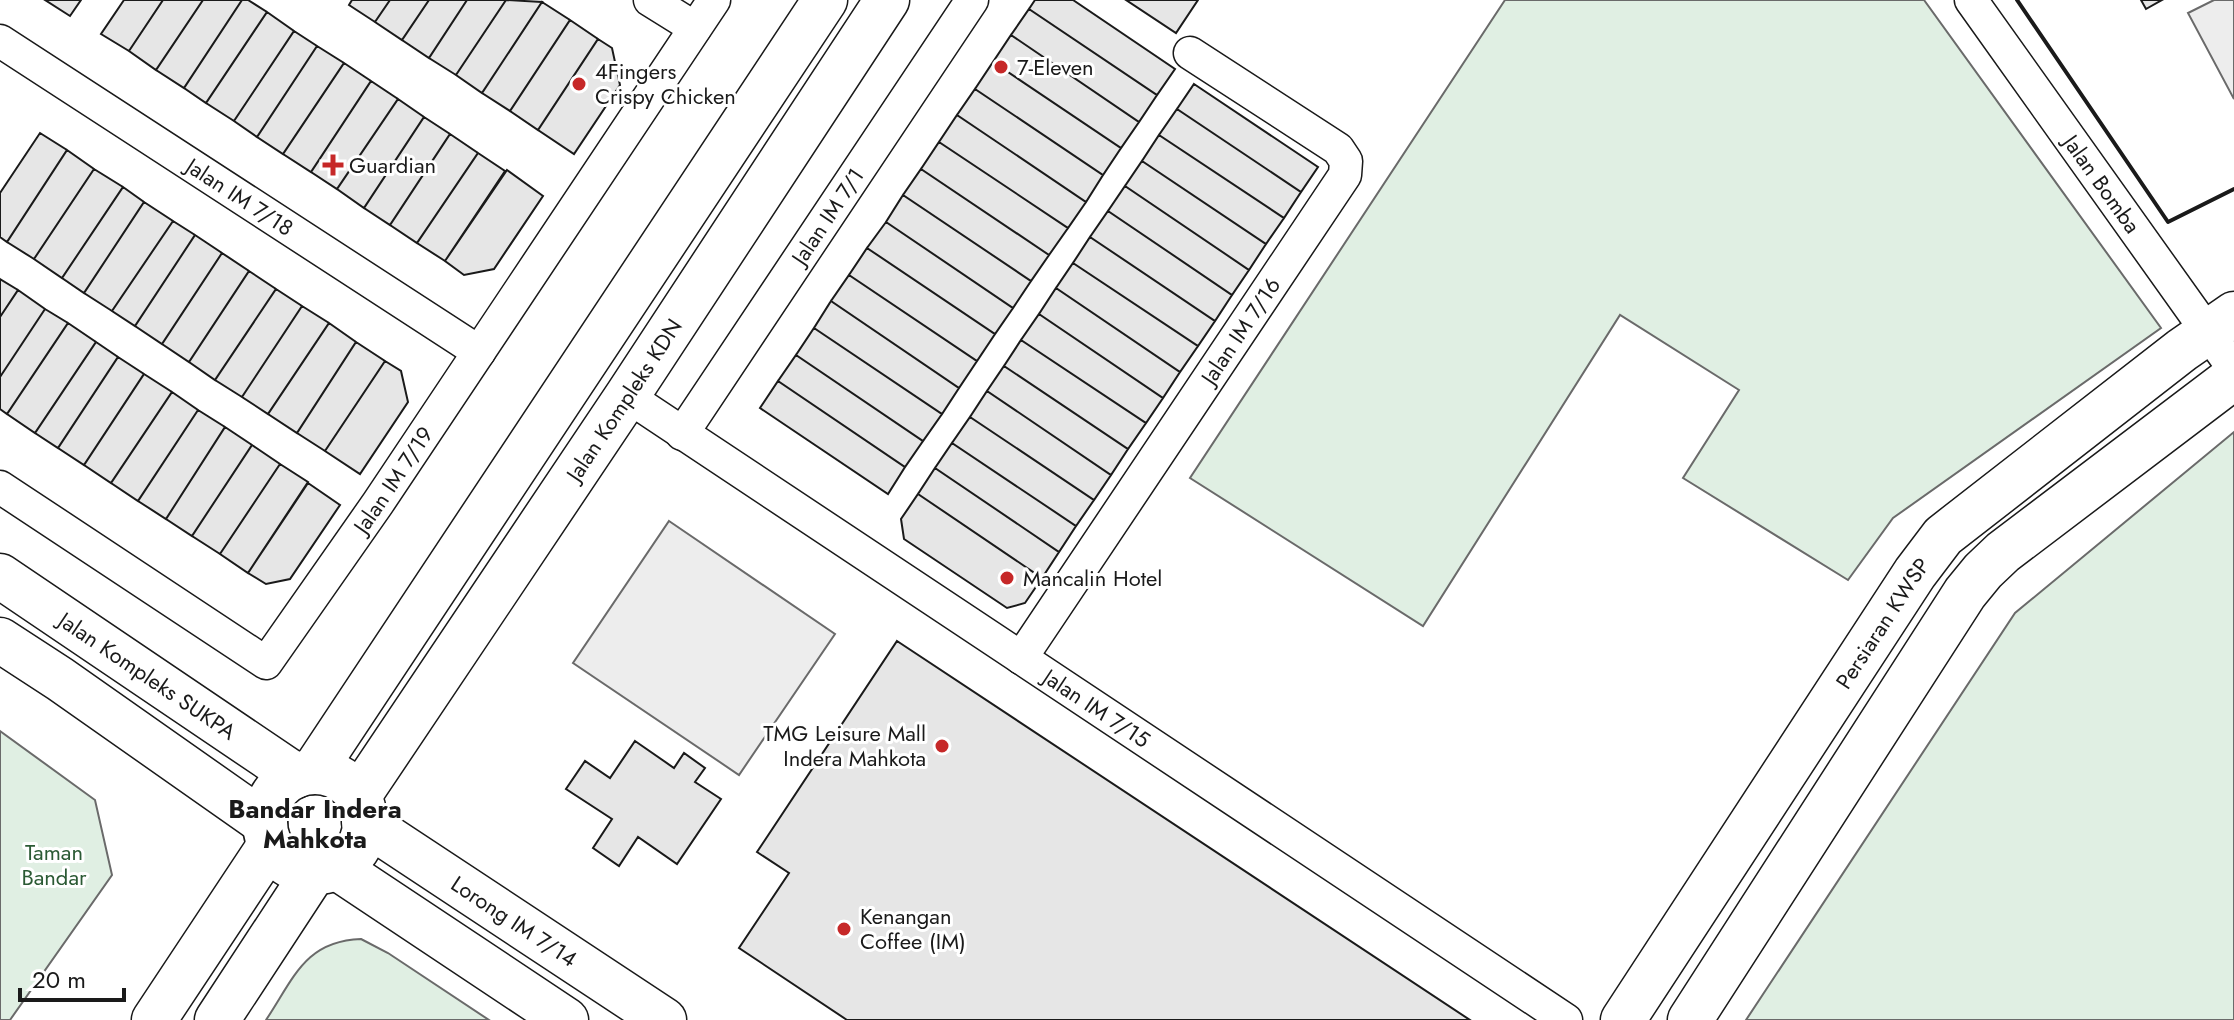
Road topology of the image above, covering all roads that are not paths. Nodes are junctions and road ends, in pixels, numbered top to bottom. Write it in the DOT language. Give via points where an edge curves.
graph roads {
  1 [pos="650,0"];
  2 [pos="714,0"];
  3 [pos="825,0"];
  4 [pos="887,0"];
  5 [pos="972,0"];
  6 [pos="1971,0"];
  7 [pos="695,28"];
  8 [pos="0,41"];
  9 [pos="1190,53"];
  10 [pos="2221,322"];
  11 [pos="479,352"];
  12 [pos="2234,369"];
  13 [pos="2234,377"];
  14 [pos="627,396"];
  15 [pos="682,434"];
  16 [pos="0,487"];
  17 [pos="0,576"];
  18 [pos="0,640"];
  19 [pos="1021,658"];
  20 [pos="305,774"];
  21 [pos="361,809"];
  22 [pos="268,834"];
  23 [pos="325,870"];
  24 [pos="154,1020"];
  25 [pos="217,1020"];
  26 [pos="566,1020"];
  27 [pos="664,1020"];
  28 [pos="1566,1020"];
  29 [pos="1623,1020"];
  30 [pos="1690,1020"];
  1 -- 7 [label="street"];
  2 -- 7 [label="street"];
  3 -- 20 [label="street"];
  4 -- 14 [label="street, Jalan Kompleks KDN"];
  5 -- 15 [label="street, Jalan IM 7/1"];
  6 -- 10 [label="street, Jalan Bomba"];
  7 -- 11 [label="street, Jalan IM 7/19"];
  8 -- 11 [label="street, Jalan IM 7/18"];
  9 -- 19 [label="street, Jalan IM 7/16" via="1338,149 1346,161 1345,175"];
  10 -- 12 [label="street, Jalan Bomba"];
  10 -- 29 [label="street, Persiaran KWSP" via="1943,536"];
  11 -- 16 [label="street, Jalan IM 7/19" via="266,663"];
  13 -- 30 [label="street" via="1983,571"];
  14 -- 15 [label="street, Jalan IM 7/15"];
  14 -- 21 [label="street, Jalan Kompleks KDN"];
  15 -- 19 [label="street, Jalan IM 7/15"];
  17 -- 20 [label="street, Jalan Kompleks SUKPA"];
  18 -- 22 [label="street"];
  19 -- 28 [label="street, Jalan IM 7/15"];
  20 -- 21 [label="street" via="329,774 344,782"];
  20 -- 22 [label="street" via="274,794 268,804"];
  21 -- 23 [label="street" via="362,836 356,851"];
  21 -- 27 [label="street, Lorong IM 7/14"];
  22 -- 23 [label="street" via="287,864"];
  22 -- 24 [label="street"];
  23 -- 25 [label="street"];
  23 -- 26 [label="street"];
}
